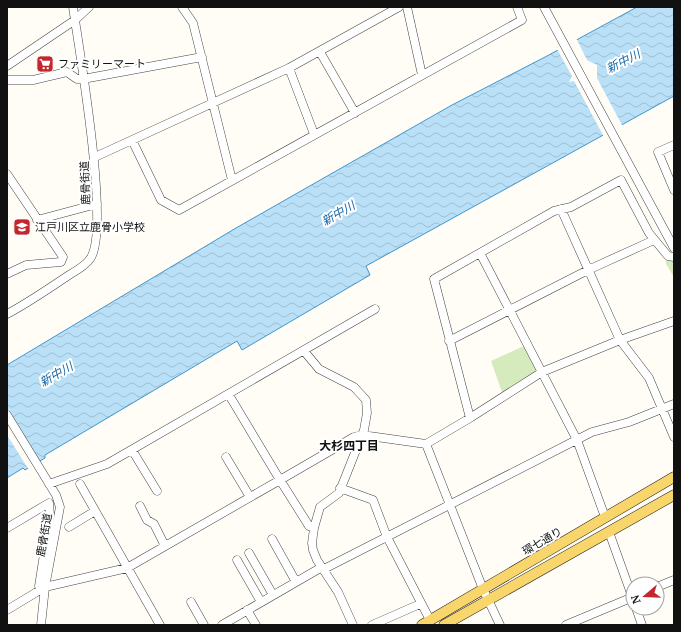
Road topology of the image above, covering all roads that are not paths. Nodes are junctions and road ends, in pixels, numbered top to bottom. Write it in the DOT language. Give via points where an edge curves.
graph roads {
  1 [pos="73,7"];
  2 [pos="89,7"];
  3 [pos="182,7"];
  4 [pos="399,7"];
  5 [pos="407,7"];
  6 [pos="517,7"];
  7 [pos="544,7"];
  8 [pos="75,20"];
  9 [pos="320,52"];
  10 [pos="202,57"];
  11 [pos="7,66"];
  12 [pos="289,68"];
  13 [pos="422,75"];
  14 [pos="83,79"];
  15 [pos="7,80"];
  16 [pos="213,103"];
  17 [pos="355,113"];
  18 [pos="314,134"];
  19 [pos="132,140"];
  20 [pos="674,145"];
  21 [pos="95,157"];
  22 [pos="7,174"];
  23 [pos="232,180"];
  24 [pos="674,190"];
  25 [pos="97,204"];
  26 [pos="561,209"];
  27 [pos="37,220"];
  28 [pos="654,240"];
  29 [pos="674,248"];
  30 [pos="480,252"];
  31 [pos="674,257"];
  32 [pos="588,270"];
  33 [pos="7,274"];
  34 [pos="375,309"];
  35 [pos="510,310"];
  36 [pos="7,314"];
  37 [pos="674,321"];
  38 [pos="620,340"];
  39 [pos="449,341"];
  40 [pos="304,351"];
  41 [pos="542,372"];
  42 [pos="229,395"];
  43 [pos="674,404"];
  44 [pos="662,408"];
  45 [pos="7,415"];
  46 [pos="470,418"];
  47 [pos="362,436"];
  48 [pos="674,437"];
  49 [pos="577,440"];
  50 [pos="426,444"];
  51 [pos="132,450"];
  52 [pos="226,457"];
  53 [pos="674,477"];
  54 [pos="280,480"];
  55 [pos="47,481"];
  56 [pos="80,484"];
  57 [pos="340,488"];
  58 [pos="157,491"];
  59 [pos="674,495"];
  60 [pos="250,497"];
  61 [pos="449,504"];
  62 [pos="140,506"];
  63 [pos="96,511"];
  64 [pos="605,517"];
  65 [pos="68,527"];
  66 [pos="7,528"];
  67 [pos="314,528"];
  68 [pos="609,532"];
  69 [pos="386,537"];
  70 [pos="272,540"];
  71 [pos="165,546"];
  72 [pos="249,553"];
  73 [pos="237,560"];
  74 [pos="128,568"];
  75 [pos="323,568"];
  76 [pos="625,576"];
  77 [pos="296,582"];
  78 [pos="43,589"];
  79 [pos="483,589"];
  80 [pos="273,595"];
  81 [pos="488,600"];
  82 [pos="625,601"];
  83 [pos="191,602"];
  84 [pos="261,602"];
  85 [pos="420,604"];
  86 [pos="7,610"];
  87 [pos="247,610"];
  88 [pos="233,622"];
  89 [pos="426,623"];
  90 [pos="41,625"];
  91 [pos="160,625"];
  92 [pos="204,625"];
  93 [pos="222,625"];
  94 [pos="256,625"];
  95 [pos="353,625"];
  96 [pos="372,625"];
  97 [pos="444,625"];
  98 [pos="500,625"];
  99 [pos="566,625"];
  1 -- 8 [label="street, 鹿骨街道"];
  2 -- 8 [label="street"];
  3 -- 10 [label="street" via="193,23"];
  4 -- 9 [label="street"];
  5 -- 13 [label="street"];
  6 -- 13 [label="street" via="522,20"];
  7 -- 29 [label="street"];
  8 -- 11 [label="street"];
  8 -- 14 [label="street, 鹿骨街道"];
  9 -- 12 [label="street"];
  9 -- 17 [label="street"];
  10 -- 14 [label="street"];
  10 -- 16 [label="street"];
  12 -- 16 [label="street"];
  12 -- 18 [label="street"];
  13 -- 17 [label="street"];
  14 -- 15 [label="street" via="77,79 67,72 59,72 33,80"];
  14 -- 21 [label="street, 鹿骨街道"];
  16 -- 19 [label="street"];
  16 -- 23 [label="street"];
  17 -- 18 [label="street"];
  18 -- 23 [label="street"];
  19 -- 21 [label="street"];
  19 -- 23 [label="street" via="162,200 179,210"];
  20 -- 24 [label="street" via="658,152"];
  21 -- 25 [label="street, 鹿骨街道"];
  22 -- 27 [label="street"];
  25 -- 27 [label="street"];
  25 -- 36 [label="street, 鹿骨街道" via="96,241 91,259 42,294"];
  26 -- 28 [label="street" via="571,207 621,180"];
  26 -- 30 [label="street"];
  26 -- 32 [label="street"];
  27 -- 33 [label="street" via="63,258 61,262 26,265"];
  28 -- 31 [label="street" via="668,256"];
  28 -- 32 [label="street"];
  30 -- 35 [label="street"];
  30 -- 39 [label="street" via="434,279"];
  32 -- 35 [label="street"];
  32 -- 38 [label="street"];
  34 -- 40 [label="street"];
  35 -- 39 [label="street"];
  35 -- 41 [label="street"];
  37 -- 38 [label="street"];
  38 -- 41 [label="street"];
  38 -- 44 [label="street" via="649,378"];
  39 -- 46 [label="street"];
  40 -- 42 [label="street"];
  40 -- 47 [label="street" via="319,369 354,387 366,400 367,413"];
  41 -- 46 [label="street"];
  41 -- 49 [label="street"];
  42 -- 51 [label="street"];
  42 -- 54 [label="street"];
  43 -- 44 [label="street"];
  44 -- 48 [label="street"];
  44 -- 49 [label="street" via="629,422 592,432"];
  45 -- 55 [label="street, 鹿骨街道"];
  46 -- 50 [label="street"];
  47 -- 50 [label="street"];
  47 -- 54 [label="street" via="354,437"];
  47 -- 57 [label="street"];
  49 -- 61 [label="street"];
  49 -- 64 [label="street"];
  50 -- 61 [label="street"];
  51 -- 55 [label="street" via="107,464"];
  51 -- 58 [label="street"];
  52 -- 60 [label="street"];
  53 -- 64 [label="main road, 環七通り"];
  54 -- 60 [label="street"];
  54 -- 67 [label="street" via="309,526"];
  55 -- 78 [label="street, 鹿骨街道" via="56,495 60,513"];
  56 -- 63 [label="street"];
  57 -- 67 [label="street" via="339,493 320,508"];
  57 -- 69 [label="street" via="373,500"];
  59 -- 68 [label="main road"];
  60 -- 71 [label="street"];
  61 -- 69 [label="street"];
  61 -- 79 [label="street"];
  62 -- 71 [label="street" via="147,520 154,524"];
  63 -- 65 [label="street"];
  63 -- 74 [label="street"];
  64 -- 79 [label="main road, 環七通り"];
  66 -- 78 [label="street" via="49,503 50,516 38,586"];
  67 -- 75 [label="street" via="313,550"];
  68 -- 76 [label="street"];
  68 -- 81 [label="main road"];
  69 -- 75 [label="street"];
  69 -- 85 [label="street"];
  70 -- 77 [label="street"];
  71 -- 74 [label="street"];
  72 -- 80 [label="street"];
  73 -- 84 [label="street"];
  74 -- 78 [label="street"];
  74 -- 91 [label="street"];
  75 -- 77 [label="street"];
  75 -- 95 [label="street" via="338,592"];
  77 -- 80 [label="street"];
  78 -- 86 [label="street"];
  78 -- 90 [label="street, 鹿骨街道"];
  79 -- 81 [label="street"];
  79 -- 89 [label="main road, 環七通り"];
  80 -- 84 [label="street"];
  81 -- 97 [label="main road"];
  81 -- 98 [label="street"];
  82 -- 99 [label="street"];
  83 -- 92 [label="street"];
  84 -- 87 [label="street"];
  85 -- 89 [label="street"];
  85 -- 96 [label="street"];
  87 -- 88 [label="street"];
  87 -- 94 [label="street"];
  88 -- 93 [label="street"];
}
